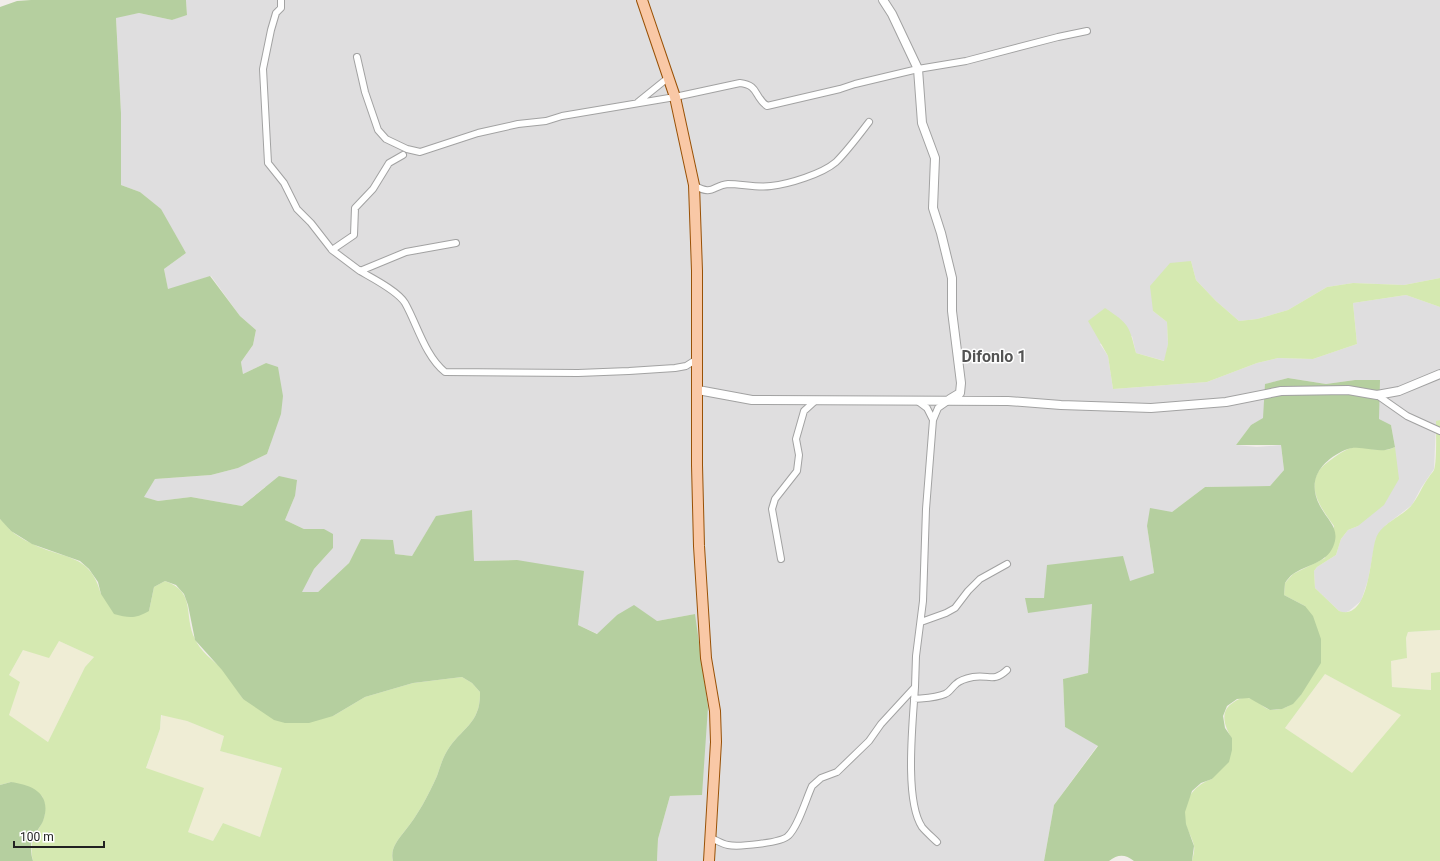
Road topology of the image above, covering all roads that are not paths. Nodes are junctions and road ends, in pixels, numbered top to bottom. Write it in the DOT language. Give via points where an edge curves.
graph roads {
  1 [pos="281,0"];
  2 [pos="642,0"];
  3 [pos="883,0"];
  4 [pos="1087,31"];
  5 [pos="357,57"];
  6 [pos="918,69"];
  7 [pos="669,77"];
  8 [pos="676,97"];
  9 [pos="636,103"];
  10 [pos="869,122"];
  11 [pos="403,155"];
  12 [pos="694,185"];
  13 [pos="456,244"];
  14 [pos="332,250"];
  15 [pos="360,271"];
  16 [pos="697,359"];
  17 [pos="1440,374"];
  18 [pos="698,390"];
  19 [pos="1377,395"];
  20 [pos="949,400"];
  21 [pos="815,401"];
  22 [pos="919,402"];
  23 [pos="933,420"];
  24 [pos="1440,431"];
  25 [pos="781,559"];
  26 [pos="1007,564"];
  27 [pos="921,622"];
  28 [pos="1007,670"];
  29 [pos="915,687"];
  30 [pos="914,698"];
  31 [pos="711,838"];
  32 [pos="937,842"];
  33 [pos="709,861"];
  1 -- 14 [label="street" via="281,8 276,13 271,30 263,69 268,163 284,183 297,209"];
  2 -- 7 [label="main road"];
  3 -- 6 [label="street"];
  4 -- 6 [label="street" via="1058,36 966,61"];
  5 -- 9 [label="street" via="378,130 396,145 420,152 478,133"];
  6 -- 8 [label="street" via="767,106 762,102 756,89 749,84 740,83"];
  6 -- 20 [label="street" via="922,123 935,158 933,208 952,278 952,311 961,383 960,393"];
  7 -- 8 [label="main road"];
  7 -- 9 [label="street"];
  8 -- 9 [label="street"];
  8 -- 12 [label="main road"];
  10 -- 12 [label="street" via="835,162 810,176 771,186 727,184 714,190 705,190"];
  11 -- 14 [label="street" via="389,163 373,189 355,208 354,235"];
  12 -- 16 [label="main road"];
  13 -- 15 [label="street" via="406,252"];
  14 -- 15 [label="street"];
  15 -- 16 [label="street" via="405,302 417,330 438,366 445,372 629,371 675,368 686,366"];
  16 -- 18 [label="main road"];
  17 -- 19 [label="street" via="1399,391"];
  18 -- 21 [label="street" via="752,400"];
  18 -- 31 [label="main road" via="699,546 706,658 715,712 716,742"];
  19 -- 20 [label="street" via="1348,390 1281,391 1226,402 1151,408"];
  19 -- 24 [label="street" via="1407,416"];
  20 -- 22 [label="street"];
  20 -- 23 [label="street" via="938,408"];
  21 -- 22 [label="street"];
  21 -- 25 [label="street" via="804,411 796,439 799,455 796,471 775,499 772,510"];
  22 -- 23 [label="street" via="927,408"];
  23 -- 27 [label="street"];
  26 -- 27 [label="street" via="980,579 955,608"];
  27 -- 29 [label="street"];
  28 -- 30 [label="street" via="994,678 973,677 962,680 945,694"];
  29 -- 30 [label="street"];
  29 -- 31 [label="street" via="869,741 837,772 821,778 812,786 788,837 775,841 735,845"];
  30 -- 32 [label="street" via="912,791 922,827"];
  31 -- 33 [label="main road"];
}
